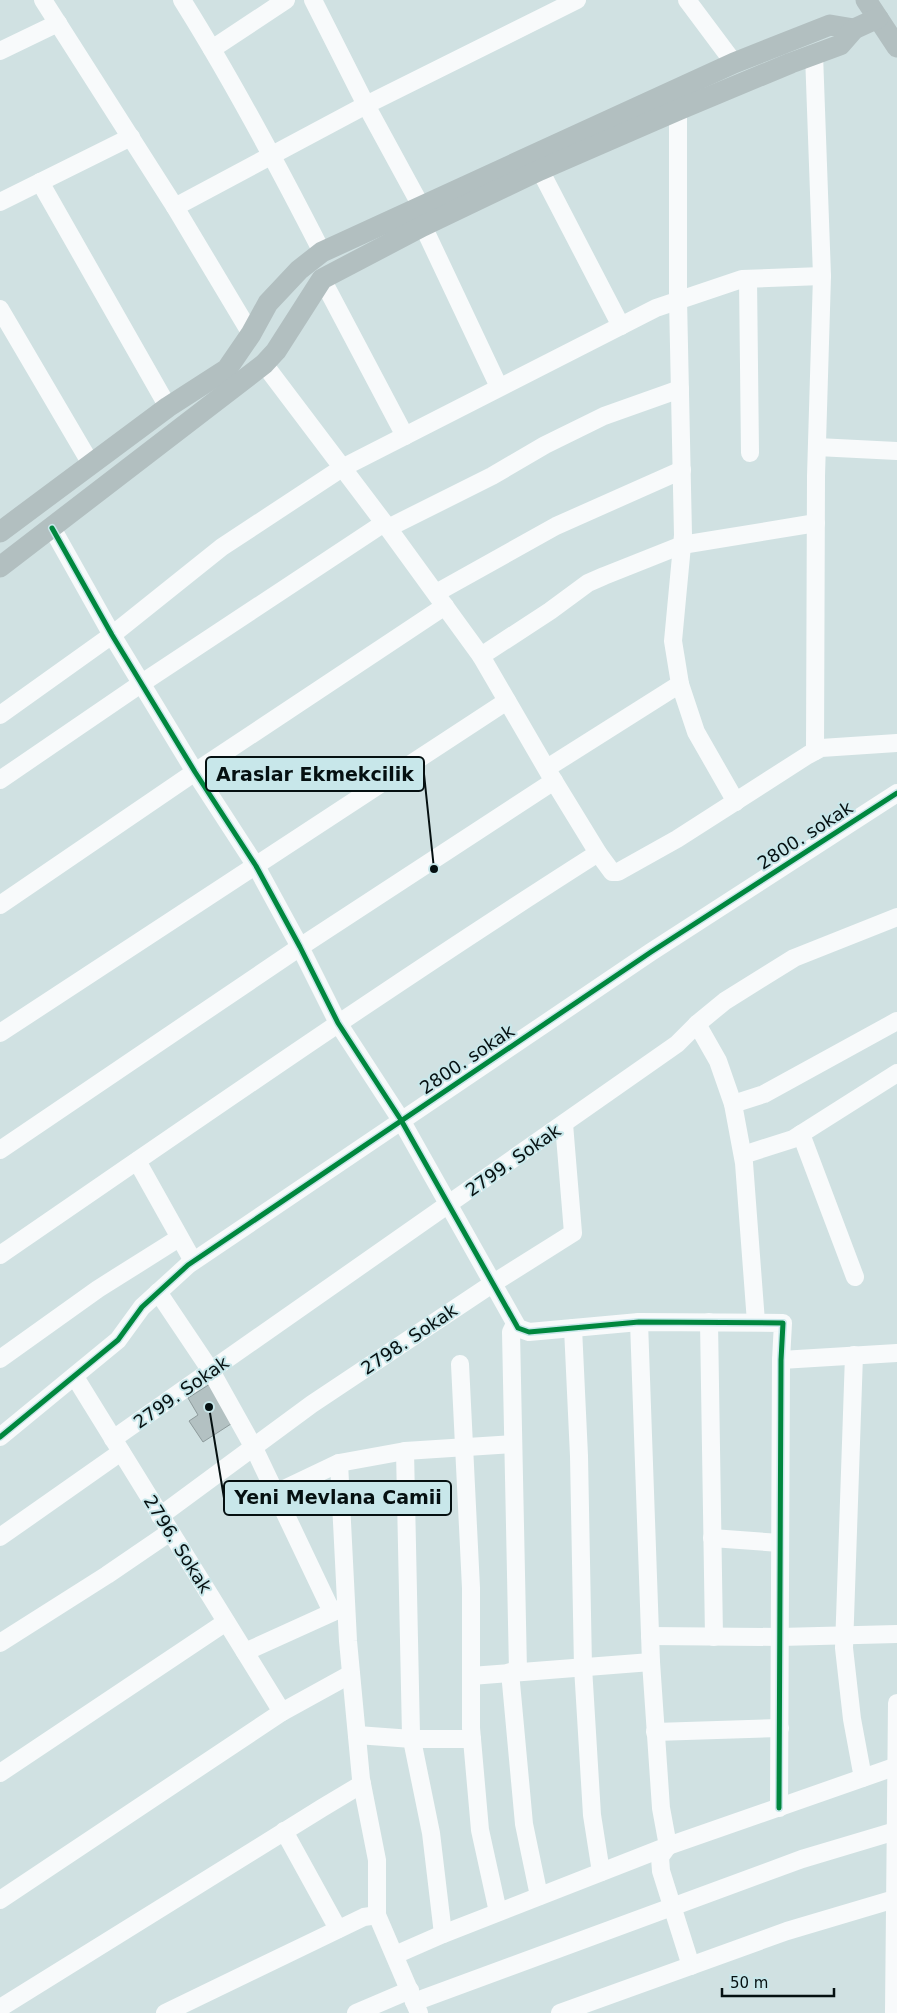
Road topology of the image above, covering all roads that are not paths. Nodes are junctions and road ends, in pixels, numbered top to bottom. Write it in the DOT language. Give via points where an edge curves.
graph roads {
  1 [pos="43,0"];
  2 [pos="182,0"];
  3 [pos="286,0"];
  4 [pos="313,0"];
  5 [pos="577,0"];
  6 [pos="687,0"];
  7 [pos="866,0"];
  8 [pos="878,18"];
  9 [pos="58,23"];
  10 [pos="854,30"];
  11 [pos="897,47"];
  12 [pos="212,48"];
  13 [pos="0,51"];
  14 [pos="814,54"];
  15 [pos="734,63"];
  16 [pos="366,106"];
  17 [pos="678,110"];
  18 [pos="131,137"];
  19 [pos="272,156"];
  20 [pos="540,170"];
  21 [pos="40,182"];
  22 [pos="0,202"];
  23 [pos="174,207"];
  24 [pos="422,216"];
  25 [pos="322,252"];
  26 [pos="822,276"];
  27 [pos="322,279"];
  28 [pos="748,279"];
  29 [pos="678,299"];
  30 [pos="0,309"];
  31 [pos="621,326"];
  32 [pos="251,334"];
  33 [pos="264,364"];
  34 [pos="499,387"];
  35 [pos="680,389"];
  36 [pos="168,407"];
  37 [pos="404,436"];
  38 [pos="817,447"];
  39 [pos="897,451"];
  40 [pos="750,453"];
  41 [pos="91,464"];
  42 [pos="342,468"];
  43 [pos="682,470"];
  44 [pos="816,523"];
  45 [pos="386,526"];
  46 [pos="52,528"];
  47 [pos="1,530"];
  48 [pos="682,545"];
  49 [pos="0,568"];
  50 [pos="441,600"];
  51 [pos="112,635"];
  52 [pos="481,656"];
  53 [pos="142,682"];
  54 [pos="680,684"];
  55 [pos="507,701"];
  56 [pos="0,715"];
  57 [pos="897,743"];
  58 [pos="815,751"];
  59 [pos="195,772"];
  60 [pos="550,775"];
  61 [pos="0,780"];
  62 [pos="897,793"];
  63 [pos="736,802"];
  64 [pos="598,853"];
  65 [pos="256,866"];
  66 [pos="0,905"];
  67 [pos="897,917"];
  68 [pos="300,947"];
  69 [pos="897,1021"];
  70 [pos="338,1023"];
  71 [pos="696,1024"];
  72 [pos="0,1032"];
  73 [pos="897,1073"];
  74 [pos="733,1104"];
  75 [pos="401,1120"];
  76 [pos="564,1124"];
  77 [pos="802,1134"];
  78 [pos="0,1150"];
  79 [pos="743,1155"];
  80 [pos="137,1161"];
  81 [pos="448,1206"];
  82 [pos="179,1238"];
  83 [pos="0,1255"];
  84 [pos="193,1261"];
  85 [pos="855,1277"];
  86 [pos="492,1284"];
  87 [pos="158,1292"];
  88 [pos="639,1322"];
  89 [pos="709,1322"];
  90 [pos="756,1322"];
  91 [pos="515,1324"];
  92 [pos="573,1328"];
  93 [pos="897,1353"];
  94 [pos="854,1355"];
  95 [pos="1,1357"];
  96 [pos="781,1360"];
  97 [pos="460,1364"];
  98 [pos="211,1371"];
  99 [pos="75,1377"];
  100 [pos="0,1437"];
  101 [pos="513,1444"];
  102 [pos="117,1445"];
  103 [pos="254,1448"];
  104 [pos="464,1448"];
  105 [pos="405,1451"];
  106 [pos="339,1463"];
  107 [pos="276,1493"];
  108 [pos="160,1516"];
  109 [pos="170,1532"];
  110 [pos="0,1537"];
  111 [pos="712,1538"];
  112 [pos="780,1543"];
  113 [pos="340,1609"];
  114 [pos="226,1622"];
  115 [pos="897,1634"];
  116 [pos="845,1635"];
  117 [pos="650,1636"];
  118 [pos="714,1637"];
  119 [pos="780,1637"];
  120 [pos="0,1643"];
  121 [pos="245,1652"];
  122 [pos="651,1662"];
  123 [pos="583,1667"];
  124 [pos="514,1672"];
  125 [pos="351,1674"];
  126 [pos="471,1676"];
  127 [pos="897,1702"];
  128 [pos="282,1712"];
  129 [pos="780,1728"];
  130 [pos="655,1732"];
  131 [pos="357,1735"];
  132 [pos="412,1738"];
  133 [pos="472,1739"];
  134 [pos="897,1766"];
  135 [pos="0,1773"];
  136 [pos="864,1778"];
  137 [pos="362,1784"];
  138 [pos="779,1808"];
  139 [pos="284,1831"];
  140 [pos="896,1831"];
  141 [pos="668,1846"];
  142 [pos="601,1872"];
  143 [pos="539,1896"];
  144 [pos="1,1898"];
  145 [pos="895,1899"];
  146 [pos="672,1908"];
  147 [pos="498,1912"];
  148 [pos="377,1915"];
  149 [pos="338,1930"];
  150 [pos="443,1934"];
  151 [pos="395,1955"];
  152 [pos="691,1966"];
  153 [pos="414,2002"];
  154 [pos="0,2008"];
  155 [pos="165,2013"];
  156 [pos="356,2013"];
  157 [pos="560,2013"];
  158 [pos="894,2013"];
  1 -- 9 [label="street"];
  2 -- 12 [label="street"];
  3 -- 12 [label="street"];
  4 -- 16 [label="street"];
  5 -- 16 [label="street"];
  6 -- 15 [label="street"];
  7 -- 8 [label="main road"];
  8 -- 10 [label="main road"];
  8 -- 11 [label="main road"];
  9 -- 13 [label="street"];
  9 -- 18 [label="street"];
  10 -- 14 [label="main road" via="840,45"];
  10 -- 15 [label="main road" via="830,26"];
  12 -- 19 [label="street"];
  14 -- 17 [label="main road"];
  14 -- 26 [label="street"];
  15 -- 24 [label="main road"];
  16 -- 19 [label="street"];
  16 -- 24 [label="street"];
  17 -- 20 [label="main road"];
  17 -- 29 [label="street"];
  18 -- 21 [label="street"];
  18 -- 23 [label="street"];
  19 -- 23 [label="street"];
  19 -- 25 [label="street"];
  20 -- 24 [label="main road"];
  20 -- 31 [label="street"];
  21 -- 22 [label="street"];
  21 -- 36 [label="street"];
  23 -- 32 [label="street"];
  24 -- 25 [label="main road"];
  24 -- 27 [label="main road"];
  24 -- 34 [label="street"];
  25 -- 32 [label="main road" via="299,270 268,304"];
  26 -- 28 [label="street"];
  26 -- 38 [label="street"];
  27 -- 33 [label="main road" via="276,351"];
  27 -- 37 [label="street"];
  28 -- 29 [label="street"];
  28 -- 40 [label="street"];
  29 -- 31 [label="street"];
  29 -- 35 [label="street"];
  30 -- 41 [label="street"];
  31 -- 34 [label="street"];
  32 -- 36 [label="main road" via="227,369"];
  33 -- 42 [label="street"];
  33 -- 46 [label="main road"];
  34 -- 37 [label="street"];
  35 -- 43 [label="street"];
  35 -- 45 [label="street" via="604,416 492,476"];
  36 -- 41 [label="main road"];
  37 -- 42 [label="street"];
  38 -- 39 [label="street"];
  38 -- 44 [label="street"];
  41 -- 47 [label="main road"];
  42 -- 45 [label="street"];
  42 -- 51 [label="street" via="222,547"];
  43 -- 48 [label="street"];
  43 -- 50 [label="street" via="556,526"];
  44 -- 48 [label="street"];
  44 -- 58 [label="street"];
  45 -- 50 [label="street"];
  45 -- 53 [label="street"];
  46 -- 49 [label="main road"];
  46 -- 51 [label="street"];
  48 -- 52 [label="street" via="588,583 550,612"];
  48 -- 54 [label="street" via="673,641"];
  50 -- 52 [label="street"];
  50 -- 59 [label="street"];
  51 -- 53 [label="street"];
  51 -- 56 [label="street"];
  52 -- 55 [label="street"];
  53 -- 59 [label="street"];
  53 -- 61 [label="street"];
  54 -- 60 [label="street"];
  54 -- 63 [label="street" via="696,732"];
  55 -- 60 [label="street"];
  55 -- 65 [label="street"];
  57 -- 58 [label="street"];
  58 -- 63 [label="street"];
  59 -- 65 [label="street"];
  59 -- 66 [label="street"];
  60 -- 64 [label="street"];
  60 -- 68 [label="street"];
  62 -- 75 [label="street, 2800. sokak" via="731,899"];
  63 -- 64 [label="street" via="618,872 612,872"];
  64 -- 70 [label="street"];
  65 -- 68 [label="street"];
  65 -- 72 [label="street"];
  67 -- 71 [label="street, 2799. Sokak" via="794,958 725,1001"];
  68 -- 70 [label="street"];
  68 -- 78 [label="street"];
  69 -- 74 [label="street" via="764,1094"];
  70 -- 75 [label="street"];
  70 -- 80 [label="street"];
  71 -- 74 [label="street" via="718,1061"];
  71 -- 76 [label="street, 2799. Sokak" via="677,1044"];
  73 -- 77 [label="street"];
  74 -- 79 [label="street"];
  75 -- 81 [label="street"];
  75 -- 84 [label="street, 2800. sokak"];
  76 -- 81 [label="street, 2799. Sokak"];
  76 -- 86 [label="street, 2798. Sokak" via="573,1233"];
  77 -- 79 [label="street"];
  77 -- 85 [label="street"];
  79 -- 90 [label="street"];
  80 -- 82 [label="street"];
  80 -- 83 [label="street"];
  81 -- 86 [label="street"];
  81 -- 98 [label="street, 2799. Sokak"];
  82 -- 84 [label="street"];
  82 -- 95 [label="street" via="98,1288"];
  84 -- 87 [label="street, 2800. sokak"];
  86 -- 91 [label="street"];
  86 -- 103 [label="street, 2798. Sokak" via="312,1404"];
  87 -- 98 [label="street"];
  87 -- 99 [label="street, 2800. sokak" via="142,1307 118,1340"];
  88 -- 89 [label="street"];
  88 -- 92 [label="street"];
  88 -- 117 [label="street"];
  89 -- 90 [label="street"];
  89 -- 111 [label="street"];
  90 -- 96 [label="street" via="783,1322"];
  91 -- 92 [label="street" via="529,1332"];
  91 -- 101 [label="street" via="511,1332"];
  92 -- 123 [label="street"];
  93 -- 94 [label="street"];
  94 -- 96 [label="street"];
  94 -- 116 [label="street"];
  96 -- 112 [label="street"];
  97 -- 104 [label="street"];
  98 -- 102 [label="street, 2799. Sokak"];
  98 -- 103 [label="street"];
  99 -- 100 [label="street, 2800. sokak"];
  99 -- 102 [label="street, 2796. Sokak"];
  101 -- 104 [label="street"];
  101 -- 124 [label="street"];
  102 -- 108 [label="street, 2796. Sokak"];
  102 -- 110 [label="street, 2799. Sokak"];
  103 -- 107 [label="street"];
  103 -- 108 [label="street, 2798. Sokak"];
  104 -- 105 [label="street"];
  104 -- 126 [label="street" via="471,1588"];
  105 -- 106 [label="street"];
  105 -- 132 [label="street"];
  106 -- 107 [label="street"];
  106 -- 113 [label="street"];
  107 -- 113 [label="street"];
  108 -- 109 [label="street, 2796. Sokak"];
  109 -- 114 [label="street, 2796. Sokak"];
  109 -- 120 [label="street"];
  111 -- 112 [label="street"];
  111 -- 118 [label="street"];
  112 -- 119 [label="street"];
  113 -- 121 [label="street"];
  113 -- 125 [label="street"];
  114 -- 121 [label="street, 2796. Sokak"];
  114 -- 135 [label="street"];
  115 -- 116 [label="street"];
  116 -- 119 [label="street"];
  116 -- 136 [label="street" via="852,1719"];
  117 -- 118 [label="street"];
  117 -- 122 [label="street"];
  118 -- 119 [label="street"];
  119 -- 129 [label="street"];
  121 -- 128 [label="street, 2796. Sokak"];
  122 -- 123 [label="street"];
  122 -- 130 [label="street"];
  123 -- 124 [label="street"];
  123 -- 142 [label="street" via="592,1815"];
  124 -- 126 [label="street"];
  124 -- 143 [label="street" via="524,1824"];
  125 -- 128 [label="street"];
  125 -- 131 [label="street"];
  126 -- 133 [label="street"];
  127 -- 134 [label="street"];
  128 -- 144 [label="street"];
  129 -- 130 [label="street"];
  129 -- 138 [label="street"];
  130 -- 141 [label="street" via="661,1808"];
  131 -- 132 [label="street"];
  131 -- 137 [label="street"];
  132 -- 133 [label="street"];
  132 -- 150 [label="street" via="431,1833"];
  133 -- 147 [label="street" via="480,1830"];
  134 -- 136 [label="street"];
  134 -- 140 [label="street"];
  136 -- 138 [label="street"];
  137 -- 139 [label="street"];
  137 -- 148 [label="street" via="377,1860"];
  138 -- 141 [label="street"];
  139 -- 149 [label="street"];
  139 -- 154 [label="street"];
  140 -- 145 [label="street"];
  140 -- 146 [label="street" via="802,1859"];
  141 -- 142 [label="street"];
  141 -- 146 [label="street" via="660,1857"];
  142 -- 143 [label="street"];
  143 -- 147 [label="street"];
  145 -- 152 [label="street" via="787,1931"];
  145 -- 158 [label="street"];
  146 -- 152 [label="street"];
  146 -- 153 [label="street"];
  147 -- 150 [label="street"];
  148 -- 149 [label="street" via="364,1917"];
  148 -- 151 [label="street"];
  149 -- 155 [label="street"];
  150 -- 151 [label="street"];
  151 -- 153 [label="street"];
  152 -- 157 [label="street"];
  153 -- 156 [label="street"];
}
